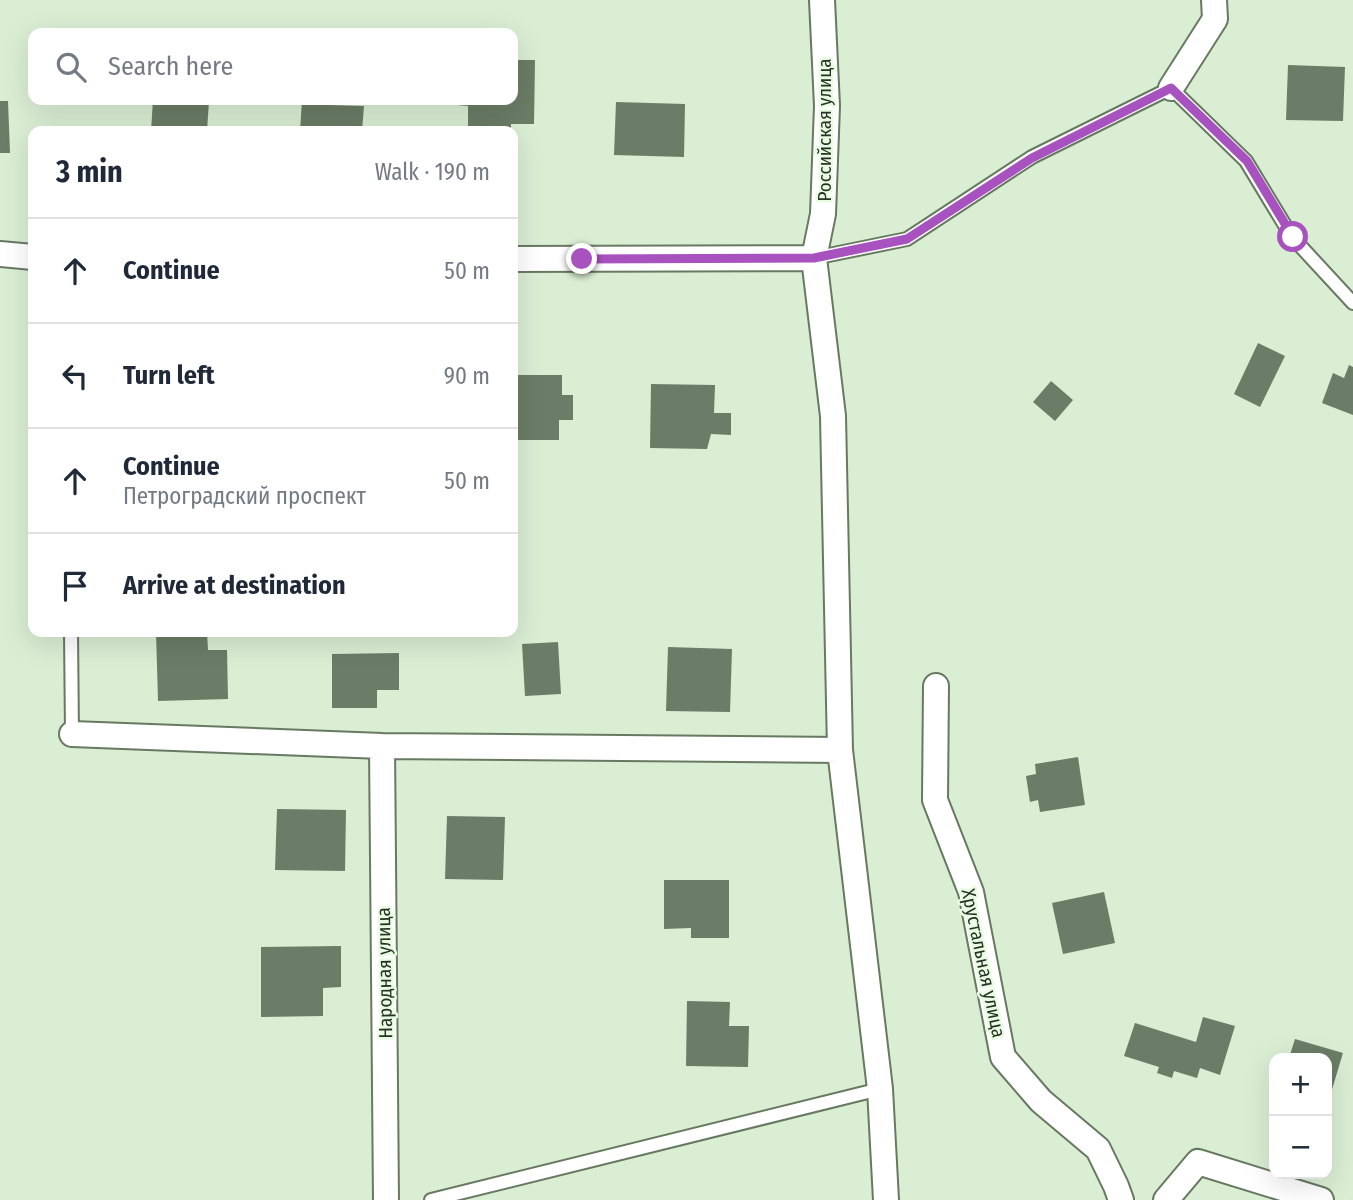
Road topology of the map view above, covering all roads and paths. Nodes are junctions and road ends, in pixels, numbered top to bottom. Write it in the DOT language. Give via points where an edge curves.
graph roads {
  1 [pos="822,0"];
  2 [pos="1214,0"];
  3 [pos="1171,88"];
  4 [pos="0,254"];
  5 [pos="28,257"];
  6 [pos="814,258"];
  7 [pos="518,259"];
  8 [pos="1353,303"];
  9 [pos="71,637"];
  10 [pos="936,686"];
  11 [pos="72,734"];
  12 [pos="382,746"];
  13 [pos="840,750"];
  14 [pos="880,1088"];
  15 [pos="386,1200"];
  16 [pos="431,1200"];
  17 [pos="886,1200"];
  18 [pos="1121,1200"];
  19 [pos="1166,1200"];
  20 [pos="1321,1200"];
  1 -- 6 [label="street, Российская улица" via="827,106 823,214"];
  2 -- 3 [label="street" via="1215,19"];
  3 -- 6 [label="lane" via="1032,158 907,239"];
  3 -- 8 [label="lane" via="1247,161 1293,237"];
  4 -- 5 [label="street"];
  6 -- 7 [label="street"];
  6 -- 13 [label="street, Российская улица" via="833,416"];
  9 -- 11 [label="lane"];
  10 -- 18 [label="street, Хрустальная улица" via="935,800 971,892 1003,1057 1041,1101 1098,1149"];
  11 -- 12 [label="street"];
  12 -- 13 [label="street"];
  12 -- 15 [label="street, Народная улица"];
  13 -- 14 [label="street, Российская улица"];
  14 -- 16 [label="lane"];
  14 -- 17 [label="street, Российская улица"];
  19 -- 20 [label="street" via="1198,1161"];
}
